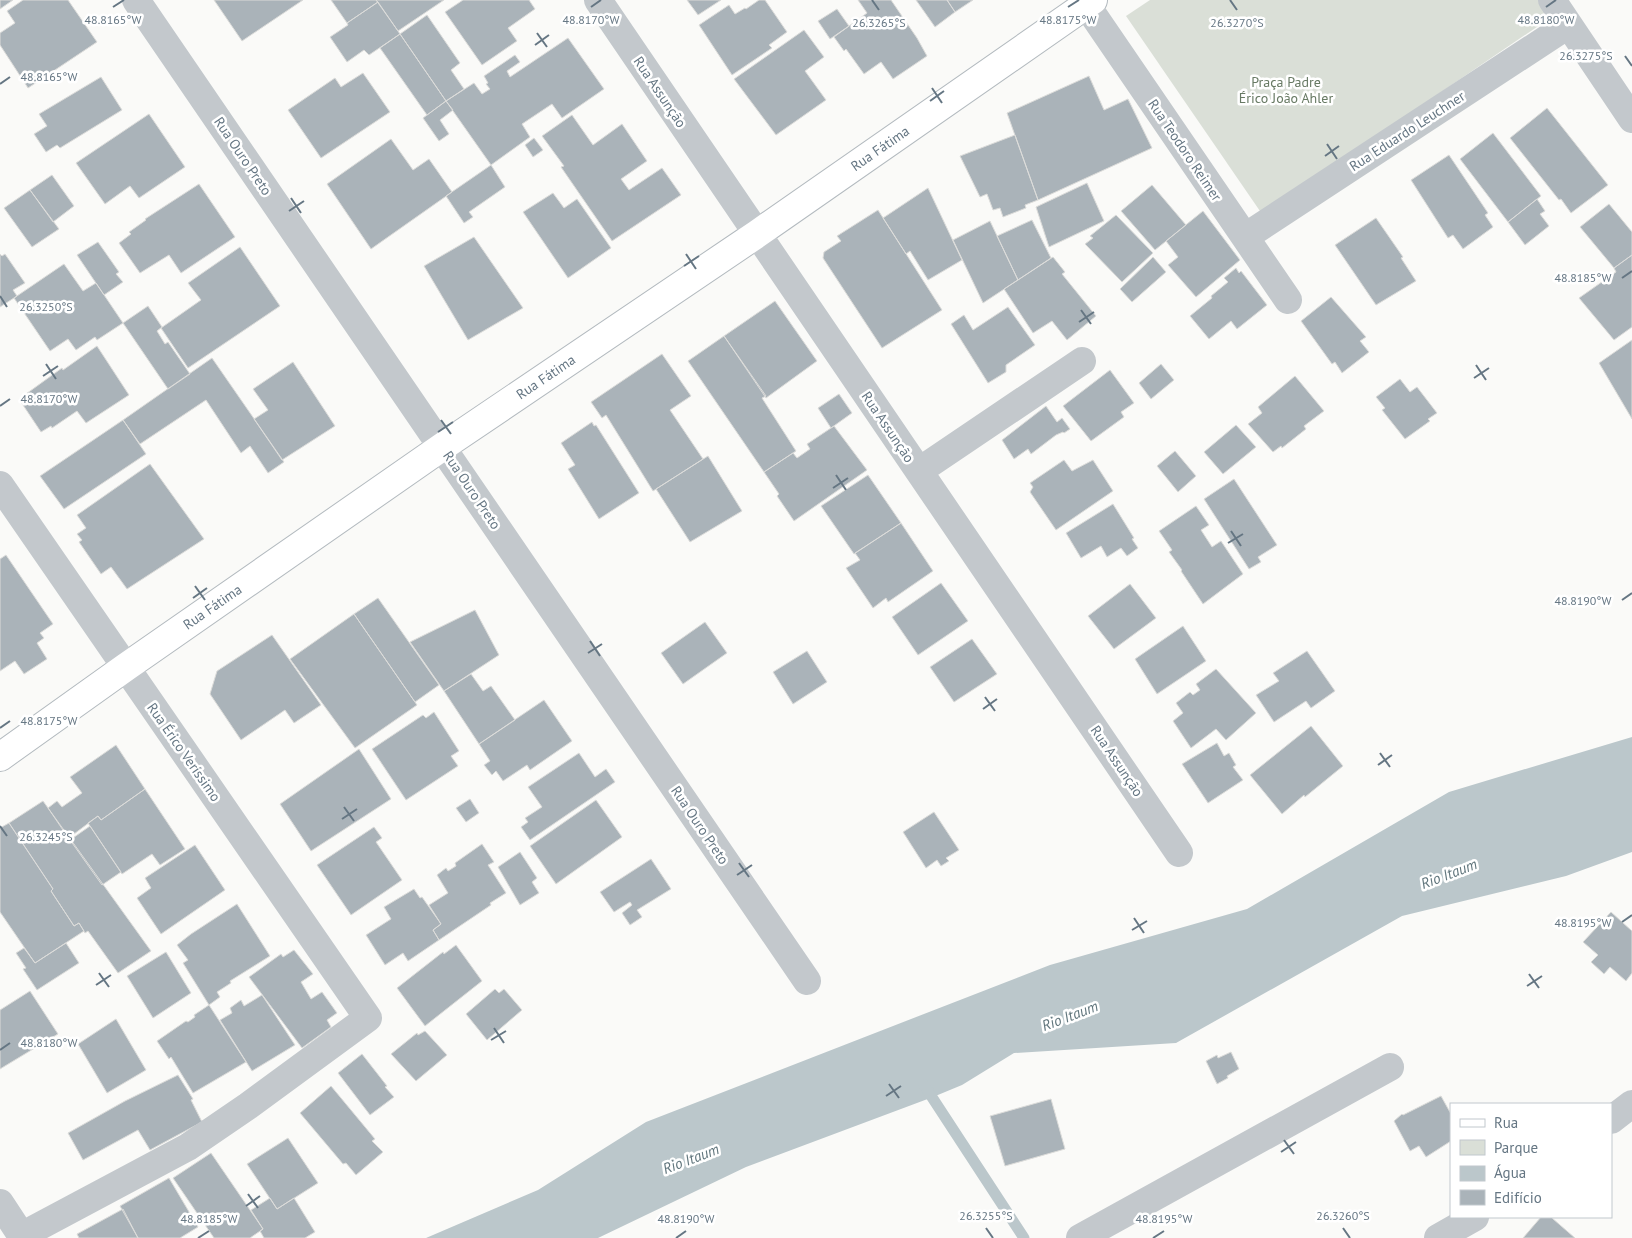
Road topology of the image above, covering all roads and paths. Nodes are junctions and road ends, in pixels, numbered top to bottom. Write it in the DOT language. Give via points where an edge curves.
graph roads {
  1 [pos="136,0"];
  2 [pos="598,0"];
  3 [pos="1552,0"];
  4 [pos="1087,2"];
  5 [pos="1568,25"];
  6 [pos="1632,119"];
  7 [pos="757,234"];
  8 [pos="1245,237"];
  9 [pos="1288,300"];
  10 [pos="1082,360"];
  11 [pos="442,446"];
  12 [pos="919,471"];
  13 [pos="0,485"];
  14 [pos="126,667"];
  15 [pos="0,757"];
  16 [pos="1179,853"];
  17 [pos="807,981"];
  18 [pos="1390,1067"];
  19 [pos="1632,1104"];
  20 [pos="1612,1119"];
  21 [pos="0,1203"];
  22 [pos="1473,1218"];
  23 [pos="22,1237"];
  24 [pos="1080,1238"];
  25 [pos="1438,1238"];
  1 -- 11 [label="street, Rua Ouro Preto"];
  2 -- 7 [label="street, Rua Assunção"];
  3 -- 5 [label="street"];
  4 -- 7 [label="main road, Rua Fátima"];
  4 -- 8 [label="street, Rua Teodoro Reimer"];
  5 -- 6 [label="street"];
  5 -- 8 [label="street, Rua Eduardo Leuchner"];
  7 -- 11 [label="main road, Rua Fátima"];
  7 -- 12 [label="street, Rua Assunção"];
  8 -- 9 [label="street, Rua Teodoro Reimer"];
  10 -- 12 [label="street"];
  11 -- 14 [label="main road, Rua Fátima"];
  11 -- 17 [label="street, Rua Ouro Preto"];
  12 -- 16 [label="street, Rua Assunção"];
  13 -- 14 [label="street, Rua Érico Veríssimo"];
  14 -- 15 [label="main road, Rua Fátima"];
  14 -- 23 [label="street, Rua Érico Veríssimo" via="368,1018 188,1147"];
  18 -- 24 [label="street"];
  19 -- 20 [label="street"];
  21 -- 23 [label="street"];
  22 -- 25 [label="street"];
}
